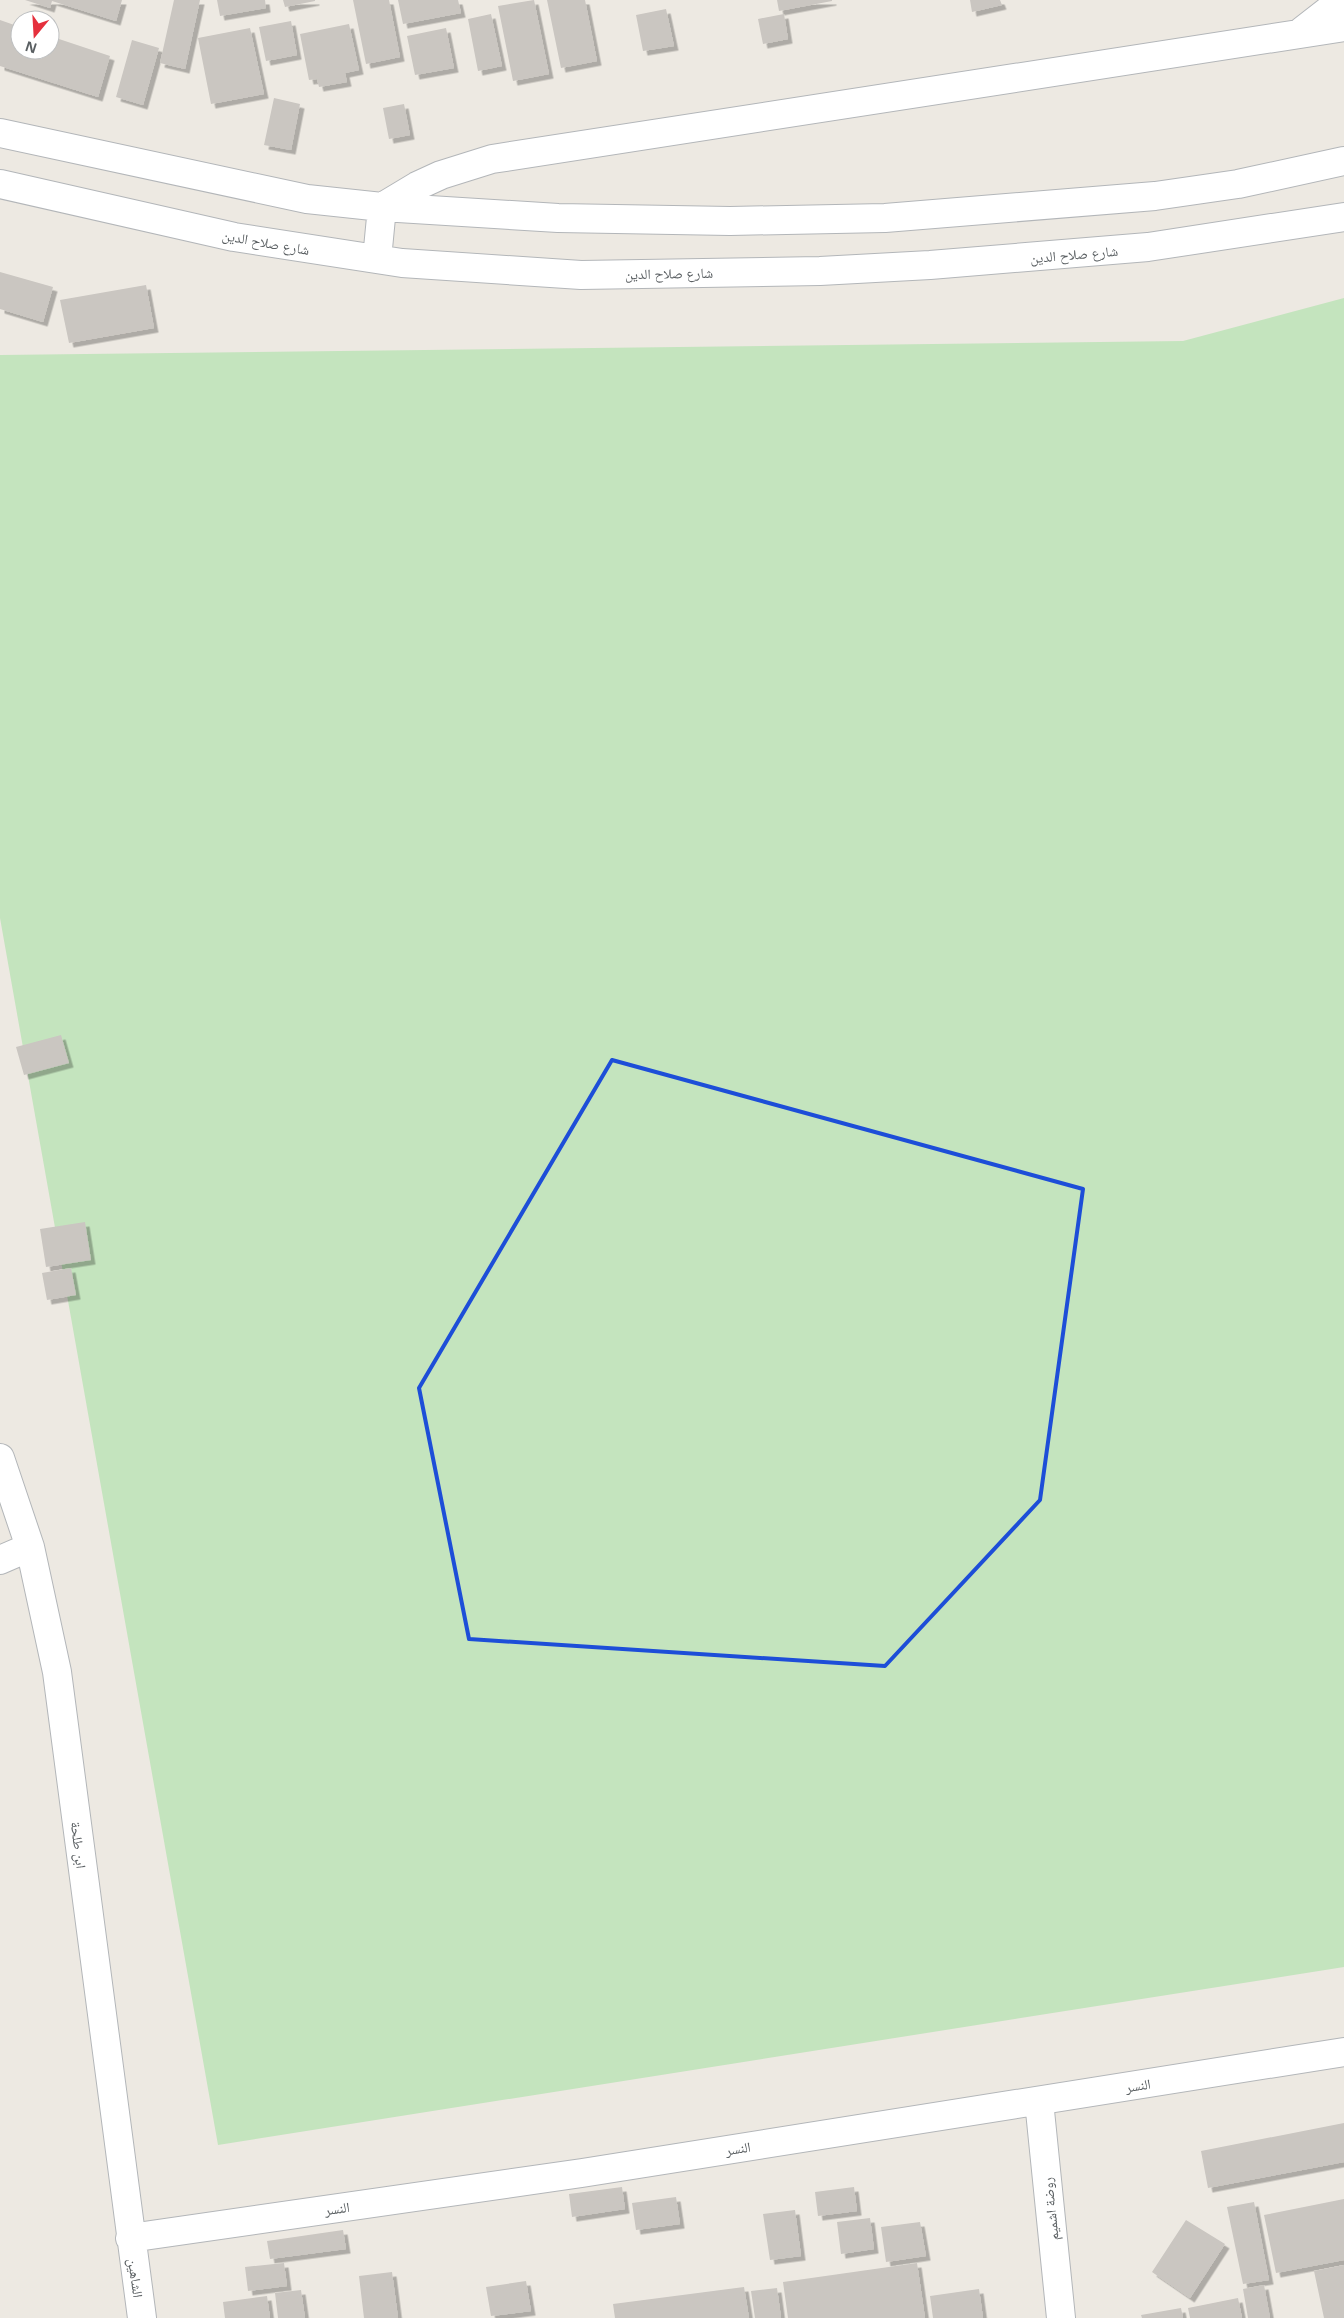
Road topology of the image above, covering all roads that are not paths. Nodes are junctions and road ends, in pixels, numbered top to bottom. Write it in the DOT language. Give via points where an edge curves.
graph roads {
  1 [pos="1342,0"];
  2 [pos="1344,27"];
  3 [pos="1301,32"];
  4 [pos="0,133"];
  5 [pos="1344,161"];
  6 [pos="0,184"];
  7 [pos="382,207"];
  8 [pos="1344,217"];
  9 [pos="377,259"];
  10 [pos="0,1458"];
  11 [pos="30,1547"];
  12 [pos="0,1560"];
  13 [pos="1344,2052"];
  14 [pos="1038,2101"];
  15 [pos="130,2238"];
  16 [pos="142,2318"];
  17 [pos="1061,2318"];
  1 -- 3 [label="street"];
  2 -- 3 [label="street"];
  3 -- 7 [label="street" via="492,159 441,175"];
  4 -- 7 [label="street" via="307,199"];
  5 -- 7 [label="street" via="1238,184 1155,196 885,218 730,221 558,218"];
  6 -- 9 [label="street, شارع صلاح الدين" via="234,237"];
  7 -- 9 [label="street"];
  8 -- 9 [label="street, شارع صلاح الدين" via="1148,247 820,271 581,275"];
  10 -- 11 [label="street, ابن طلحة"];
  11 -- 12 [label="street"];
  11 -- 15 [label="street, ابن طلحة" via="56,1672"];
  13 -- 14 [label="street, النسر"];
  14 -- 15 [label="street, النسر" via="582,2173"];
  14 -- 17 [label="street, روضة اشميم"];
  15 -- 16 [label="street, الشاهين"];
}
